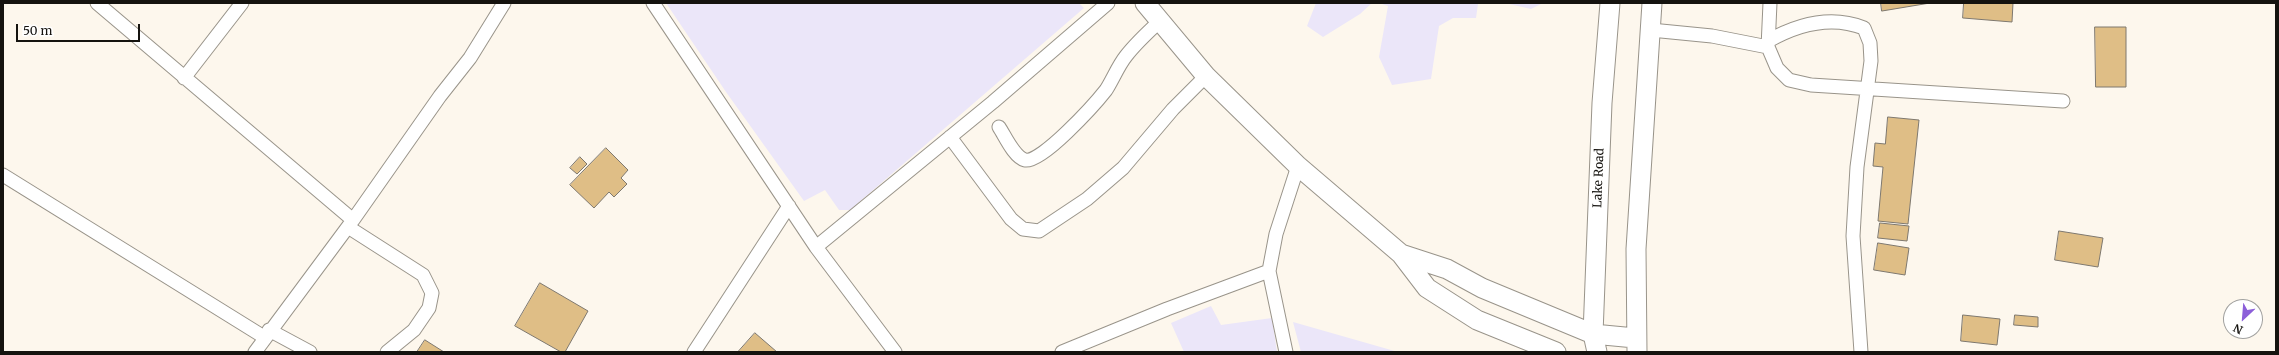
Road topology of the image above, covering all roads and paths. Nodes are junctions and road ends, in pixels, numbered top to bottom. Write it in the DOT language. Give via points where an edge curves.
graph roads {
  1 [pos="97,3"];
  2 [pos="242,3"];
  3 [pos="504,3"];
  4 [pos="653,3"];
  5 [pos="1108,3"];
  6 [pos="1145,3"];
  7 [pos="1610,3"];
  8 [pos="1652,3"];
  9 [pos="1770,3"];
  10 [pos="1160,21"];
  11 [pos="1651,30"];
  12 [pos="1768,44"];
  13 [pos="1206,76"];
  14 [pos="184,78"];
  15 [pos="1868,87"];
  16 [pos="2063,101"];
  17 [pos="999,127"];
  18 [pos="950,137"];
  19 [pos="1298,166"];
  20 [pos="3,175"];
  21 [pos="790,206"];
  22 [pos="350,224"];
  23 [pos="816,246"];
  24 [pos="1401,254"];
  25 [pos="1269,271"];
  26 [pos="267,334"];
  27 [pos="1593,334"];
  28 [pos="1636,345"];
  29 [pos="255,352"];
  30 [pos="310,352"];
  31 [pos="387,352"];
  32 [pos="694,352"];
  33 [pos="895,352"];
  34 [pos="1062,352"];
  35 [pos="1286,352"];
  36 [pos="1556,352"];
  37 [pos="1597,352"];
  38 [pos="1861,352"];
  1 -- 14 [label="street"];
  2 -- 14 [label="street"];
  3 -- 22 [label="street" via="470,58 440,96"];
  4 -- 21 [label="street"];
  5 -- 18 [label="street"];
  6 -- 10 [label="street"];
  7 -- 27 [label="street, Lake Road" via="1602,103"];
  8 -- 11 [label="street"];
  9 -- 12 [label="street"];
  10 -- 13 [label="street"];
  10 -- 17 [label="street" via="1126,57 1089,110 1056,143 1033,160 1024,160 1018,155"];
  11 -- 12 [label="street"];
  11 -- 28 [label="street" via="1636,249"];
  12 -- 15 [label="street" via="1777,68 1789,80 1811,85"];
  12 -- 15 [label="street" via="1786,31 1815,23 1835,21 1864,28 1870,43 1872,61"];
  13 -- 18 [label="street" via="1173,109 1123,168 1087,199 1038,231 1023,229 1011,219"];
  13 -- 19 [label="street"];
  14 -- 22 [label="street"];
  15 -- 16 [label="street"];
  15 -- 38 [label="street" via="1857,167 1853,236"];
  18 -- 23 [label="street"];
  19 -- 24 [label="street"];
  19 -- 25 [label="street" via="1276,234"];
  20 -- 26 [label="street"];
  21 -- 23 [label="street"];
  21 -- 32 [label="street"];
  22 -- 26 [label="street"];
  22 -- 31 [label="street" via="424,275 432,293 429,308 414,330"];
  23 -- 33 [label="street"];
  24 -- 27 [label="street" via="1448,269 1482,288"];
  24 -- 36 [label="street" via="1427,288 1471,316"];
  25 -- 34 [label="street"];
  25 -- 35 [label="street"];
  26 -- 29 [label="street"];
  26 -- 30 [label="street"];
  27 -- 28 [label="street"];
  27 -- 37 [label="street, Lake Road"];
}
